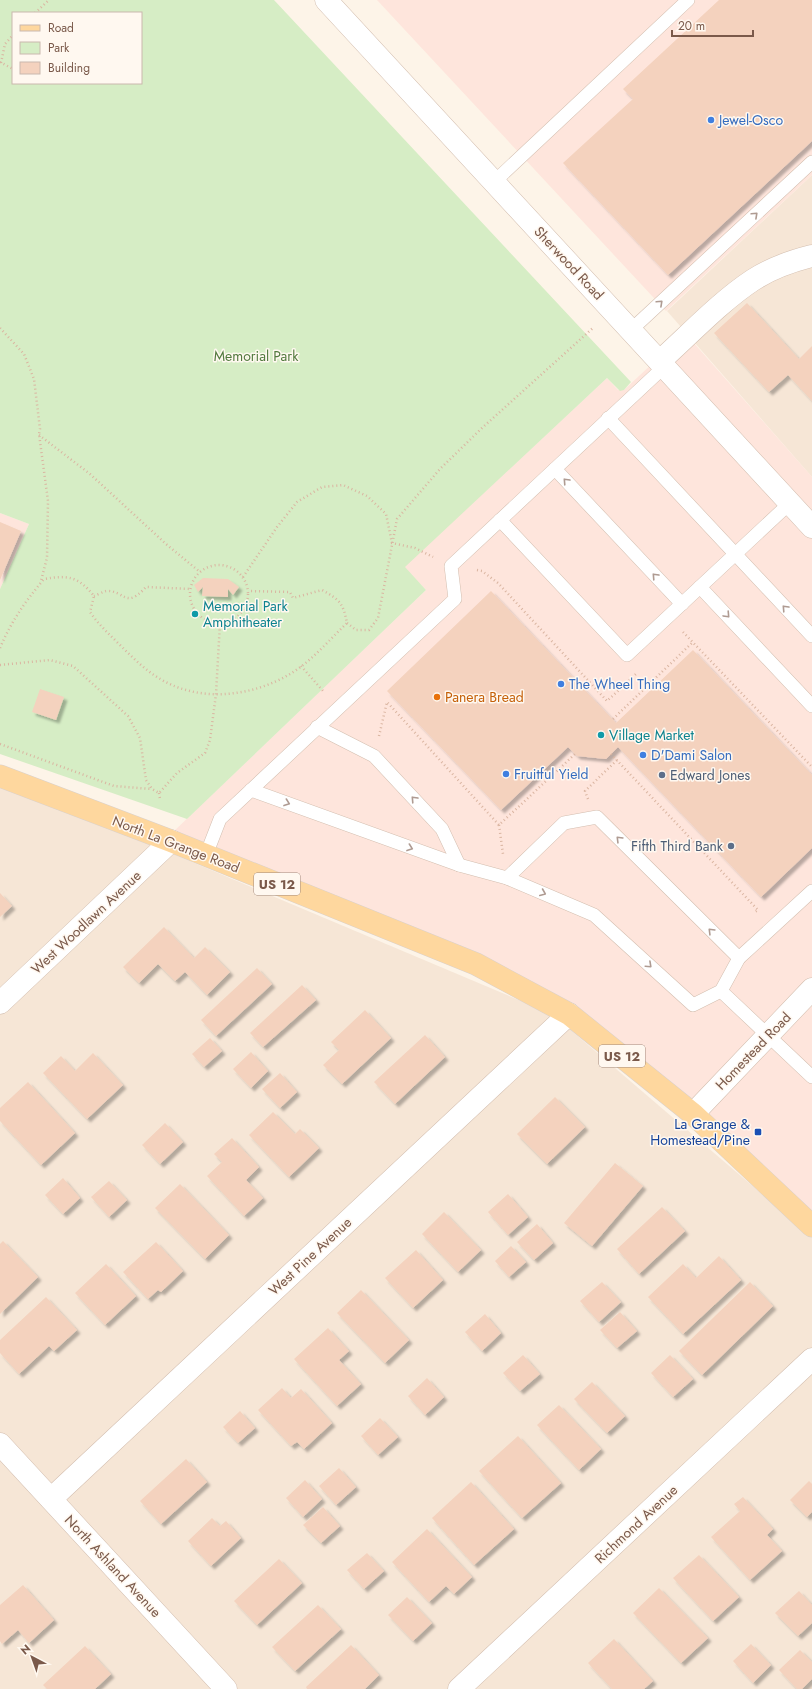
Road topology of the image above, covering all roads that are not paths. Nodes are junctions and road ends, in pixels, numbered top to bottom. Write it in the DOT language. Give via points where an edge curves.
graph roads {
  1 [pos="326,0"];
  2 [pos="688,0"];
  3 [pos="812,162"];
  4 [pos="494,182"];
  5 [pos="812,256"];
  6 [pos="631,330"];
  7 [pos="662,363"];
  8 [pos="608,418"];
  9 [pos="555,468"];
  10 [pos="790,503"];
  11 [pos="500,520"];
  12 [pos="812,527"];
  13 [pos="735,554"];
  14 [pos="700,587"];
  15 [pos="682,604"];
  16 [pos="812,636"];
  17 [pos="812,706"];
  18 [pos="317,727"];
  19 [pos="0,776"];
  20 [pos="250,790"];
  21 [pos="171,841"];
  22 [pos="206,855"];
  23 [pos="459,865"];
  24 [pos="507,878"];
  25 [pos="812,891"];
  26 [pos="739,958"];
  27 [pos="812,989"];
  28 [pos="721,991"];
  29 [pos="0,1003"];
  30 [pos="569,1014"];
  31 [pos="768,1036"];
  32 [pos="812,1077"];
  33 [pos="693,1114"];
  34 [pos="812,1226"];
  35 [pos="812,1359"];
  36 [pos="0,1444"];
  37 [pos="51,1499"];
  38 [pos="226,1689"];
  39 [pos="459,1689"];
  1 -- 4 [label="street, Sherwood Road"];
  2 -- 4 [label="lane"];
  6 -- 3 [label="lane, one-way"];
  4 -- 6 [label="street, Sherwood Road"];
  5 -- 7 [label="street" via="786,264 736,292"];
  6 -- 7 [label="street, Sherwood Road"];
  7 -- 8 [label="lane"];
  7 -- 10 [label="street, Sherwood Road"];
  8 -- 9 [label="lane"];
  8 -- 13 [label="lane"];
  9 -- 11 [label="lane"];
  15 -- 9 [label="lane, one-way"];
  10 -- 12 [label="street, Sherwood Road"];
  10 -- 13 [label="lane"];
  11 -- 15 [label="lane" via="627,655"];
  11 -- 18 [label="lane" via="451,566 455,599"];
  13 -- 14 [label="lane"];
  16 -- 13 [label="lane, one-way"];
  14 -- 15 [label="lane"];
  14 -- 17 [label="lane, one-way"];
  18 -- 20 [label="lane"];
  23 -- 18 [label="lane, one-way" via="442,829 374,756"];
  19 -- 21 [label="main road, North La Grange Road / US 12"];
  20 -- 22 [label="lane" via="220,819"];
  20 -- 23 [label="lane, one-way"];
  21 -- 22 [label="main road, North La Grange Road / US 12"];
  21 -- 29 [label="street, West Woodlawn Avenue"];
  22 -- 30 [label="main road, North La Grange Road / US 12" via="476,964"];
  23 -- 24 [label="lane"];
  26 -- 24 [label="lane, one-way" via="597,817 564,823"];
  24 -- 28 [label="lane, one-way" via="594,915 693,1005"];
  25 -- 26 [label="lane"];
  26 -- 28 [label="lane"];
  27 -- 31 [label="street, Homestead Road"];
  28 -- 31 [label="lane"];
  30 -- 33 [label="main road, US 12"];
  30 -- 37 [label="street, West Pine Avenue"];
  31 -- 32 [label="lane"];
  31 -- 33 [label="street, Homestead Road"];
  33 -- 34 [label="main road, US 12"];
  35 -- 39 [label="street, Richmond Avenue"];
  36 -- 37 [label="street, North Ashland Avenue"];
  37 -- 38 [label="street, North Ashland Avenue"];
}
